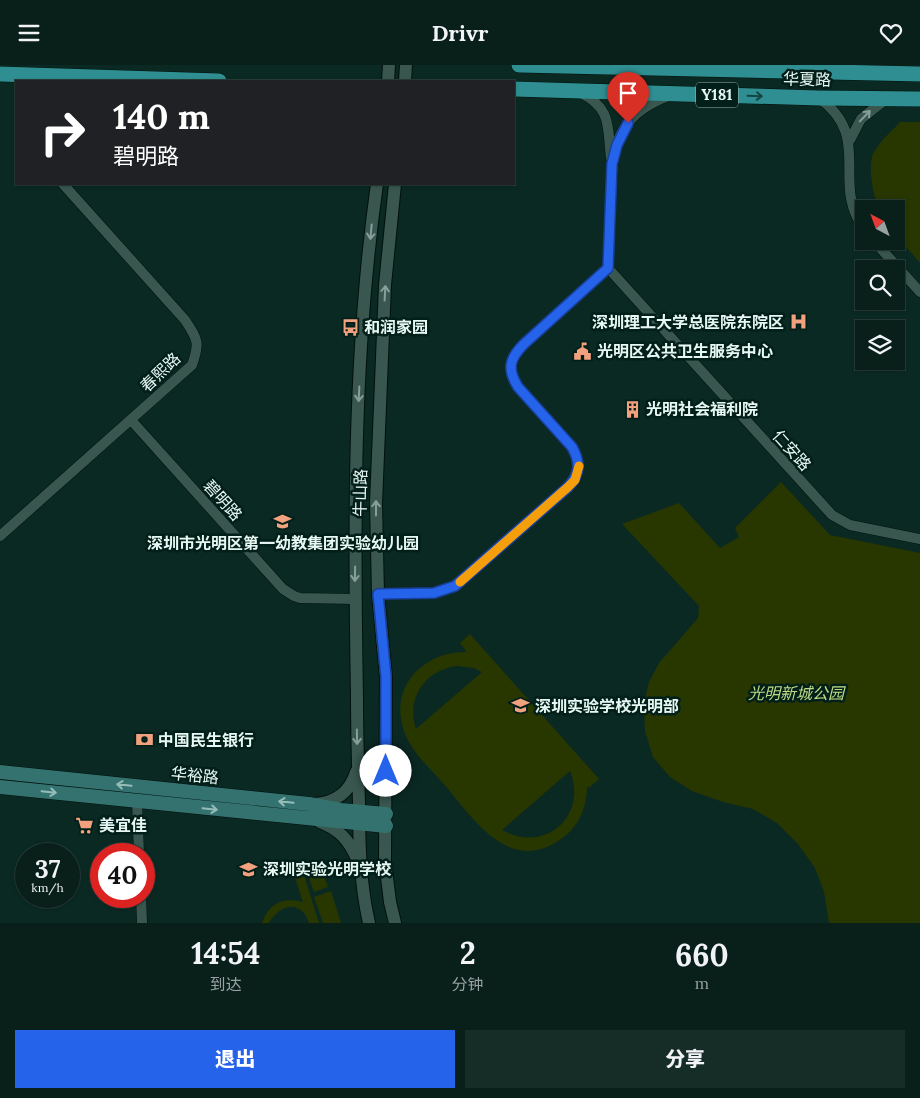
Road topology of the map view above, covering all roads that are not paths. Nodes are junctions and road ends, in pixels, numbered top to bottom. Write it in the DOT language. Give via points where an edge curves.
graph roads {
  1 [pos="389,65"];
  2 [pos="406,65"];
  3 [pos="519,65"];
  4 [pos="659,66"];
  5 [pos="728,67"];
  6 [pos="920,73"];
  7 [pos="0,74"];
  8 [pos="20,78"];
  9 [pos="153,80"];
  10 [pos="388,80"];
  11 [pos="405,80"];
  12 [pos="515,89"];
  13 [pos="577,91"];
  14 [pos="675,93"];
  15 [pos="819,97"];
  16 [pos="887,98"];
  17 [pos="920,99"];
  18 [pos="850,140"];
  19 [pos="612,164"];
  20 [pos="64,185"];
  21 [pos="377,185"];
  22 [pos="395,185"];
  23 [pos="855,211"];
  24 [pos="882,250"];
  25 [pos="608,268"];
  26 [pos="920,292"];
  27 [pos="131,420"];
  28 [pos="0,536"];
  29 [pos="920,539"];
  30 [pos="378,594"];
  31 [pos="355,599"];
  32 [pos="358,762"];
  33 [pos="0,772"];
  34 [pos="0,787"];
  35 [pos="137,801"];
  36 [pos="308,811"];
  37 [pos="358,818"];
  38 [pos="386,820"];
  39 [pos="139,843"];
  40 [pos="361,873"];
  41 [pos="141,908"];
  42 [pos="142,923"];
  43 [pos="369,923"];
  44 [pos="395,923"];
  1 -- 10 [label="street"];
  2 -- 11 [label="street"];
  3 -- 4 [label="main road, 华夏路 / Y181"];
  4 -- 5 [label="main road, 华夏路 / Y181"];
  5 -- 6 [label="main road, 华夏路 / Y181"];
  7 -- 8 [label="main road"];
  8 -- 9 [label="main road"];
  12 -- 13 [label="main road, 华夏路 / Y181"];
  13 -- 14 [label="main road, 华夏路 / Y181"];
  13 -- 19 [label="street" via="594,100 605,113"];
  14 -- 15 [label="main road, 华夏路 / Y181, one-way"];
  14 -- 19 [label="street" via="635,114 621,133"];
  15 -- 16 [label="main road, 华夏路 / Y181"];
  15 -- 18 [label="street" via="835,111"];
  16 -- 17 [label="main road, 华夏路 / Y181"];
  18 -- 16 [label="street, one-way" via="861,119"];
  18 -- 23 [label="street" via="849,183"];
  19 -- 25 [label="street"];
  20 -- 27 [label="street, 春熙路" via="194,334 198,350 192,365"];
  21 -- 31 [label="street, 牛山路, one-way" via="358,416"];
  30 -- 22 [label="street, 牛山路, one-way" via="377,448 385,285"];
  24 -- 26 [label="street"];
  25 -- 29 [label="street, 仁安路" via="832,515 850,525"];
  25 -- 30 [label="street" via="524,344 513,357 511,365 518,387 572,447 577,456 575,480 455,586 434,593"];
  27 -- 28 [label="street, 春熙路"];
  27 -- 31 [label="street, 碧明路" via="283,589 300,598"];
  30 -- 38 [label="street, 牛山路" via="386,677"];
  31 -- 32 [label="street, 牛山路, one-way"];
  32 -- 36 [label="street" via="353,781 343,794"];
  32 -- 37 [label="street, 牛山路"];
  36 -- 33 [label="main road, 华裕路, one-way"];
  34 -- 35 [label="main road, 华裕路, one-way"];
  35 -- 36 [label="main road, 华裕路, one-way"];
  35 -- 39 [label="street"];
  36 -- 37 [label="main road, 华裕路"];
  36 -- 40 [label="street" via="343,834"];
  37 -- 38 [label="main road, 华裕路"];
  37 -- 40 [label="street, 牛山路"];
  38 -- 44 [label="street, 牛山路" via="387,879"];
  40 -- 43 [label="street, 牛山路"];
  41 -- 42 [label="street"];
}
